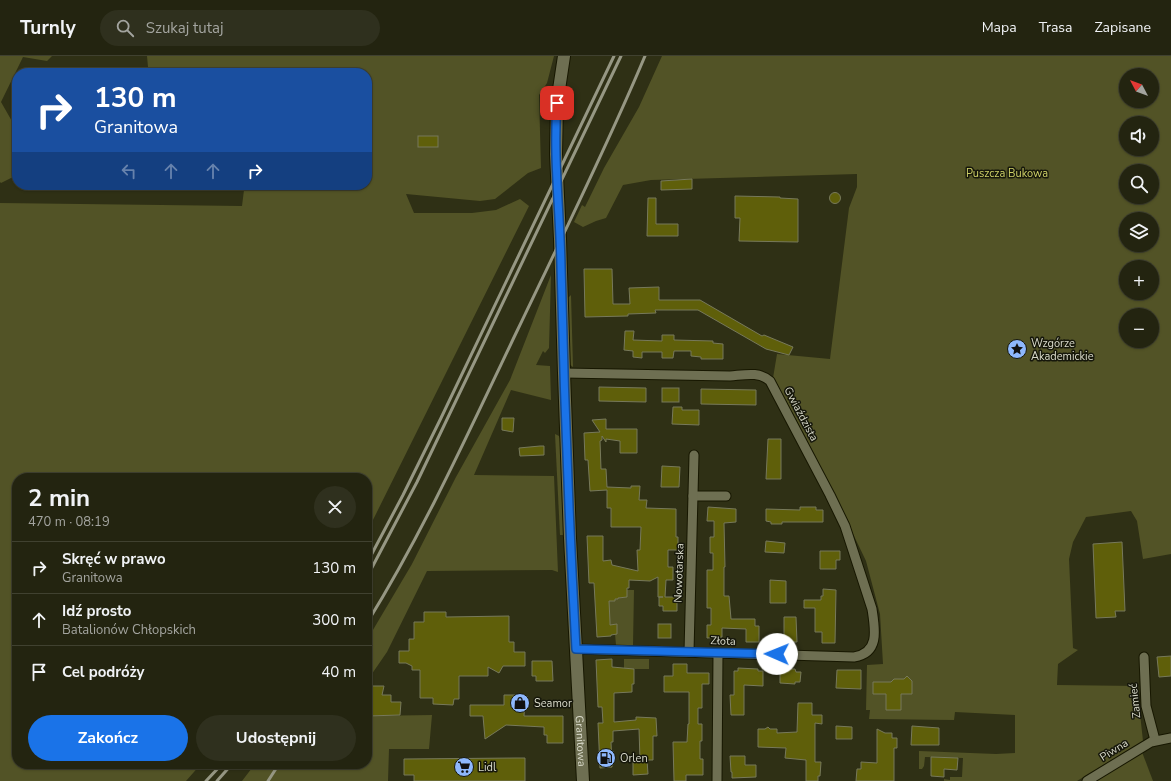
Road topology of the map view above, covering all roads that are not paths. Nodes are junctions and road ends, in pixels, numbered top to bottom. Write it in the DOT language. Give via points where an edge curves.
graph roads {
  1 [pos="564,56"];
  2 [pos="564,373"];
  3 [pos="694,455"];
  4 [pos="693,496"];
  5 [pos="726,496"];
  6 [pos="576,649"];
  7 [pos="689,652"];
  8 [pos="868,652"];
  9 [pos="718,654"];
  10 [pos="1144,657"];
  11 [pos="1171,738"];
  12 [pos="1155,740"];
  13 [pos="583,781"];
  14 [pos="717,781"];
  15 [pos="1087,781"];
  1 -- 2 [label="street, Granitowa" via="557,103 556,137"];
  2 -- 6 [label="street, Granitowa"];
  2 -- 8 [label="street, Gwiaździsta" via="726,376 758,374 766,377 845,526 872,609 874,640"];
  3 -- 4 [label="street, Nowotarska"];
  4 -- 5 [label="street"];
  4 -- 7 [label="street, Nowotarska"];
  6 -- 7 [label="street, Złota"];
  6 -- 13 [label="street, Granitowa"];
  7 -- 9 [label="street, Złota"];
  8 -- 9 [label="street, Złota" via="851,657"];
  9 -- 14 [label="street"];
  10 -- 12 [label="street, Zamieć" via="1146,706"];
  11 -- 12 [label="street"];
  12 -- 15 [label="street, Piwna"];
}
